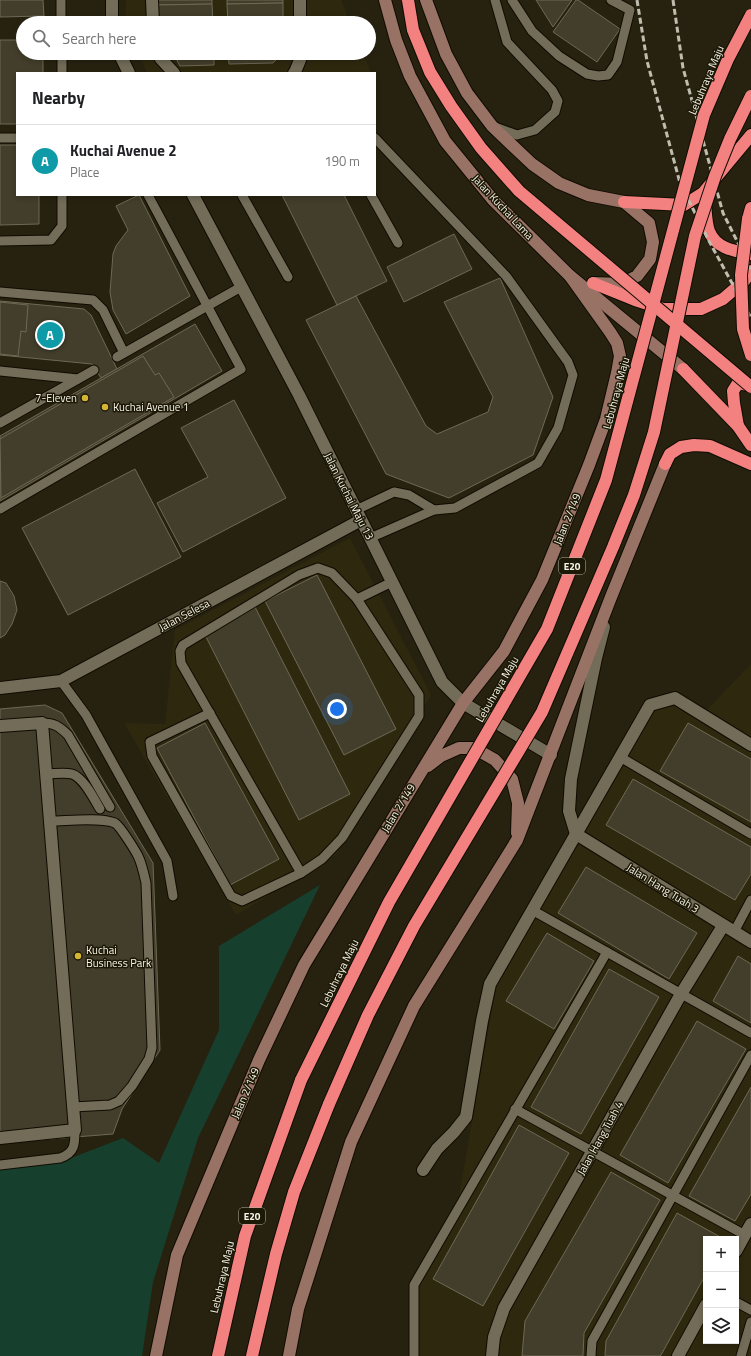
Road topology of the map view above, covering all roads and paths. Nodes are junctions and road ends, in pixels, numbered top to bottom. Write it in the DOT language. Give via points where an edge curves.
graph roads {
  1 [pos="61,0"];
  2 [pos="112,0"];
  3 [pos="152,0"];
  4 [pos="300,0"];
  5 [pos="385,0"];
  6 [pos="408,0"];
  7 [pos="426,0"];
  8 [pos="495,0"];
  9 [pos="512,0"];
  10 [pos="611,0"];
  11 [pos="751,15"];
  12 [pos="61,16"];
  13 [pos="112,16"];
  14 [pos="153,16"];
  15 [pos="300,16"];
  16 [pos="62,60"];
  17 [pos="122,60"];
  18 [pos="163,60"];
  19 [pos="300,60"];
  20 [pos="62,72"];
  21 [pos="128,72"];
  22 [pos="173,72"];
  23 [pos="295,72"];
  24 [pos="751,96"];
  25 [pos="492,126"];
  26 [pos="751,135"];
  27 [pos="0,138"];
  28 [pos="16,138"];
  29 [pos="376,139"];
  30 [pos="703,193"];
  31 [pos="62,196"];
  32 [pos="149,196"];
  33 [pos="194,196"];
  34 [pos="243,196"];
  35 [pos="372,196"];
  36 [pos="624,202"];
  37 [pos="751,208"];
  38 [pos="0,241"];
  39 [pos="398,243"];
  40 [pos="751,254"];
  41 [pos="751,271"];
  42 [pos="570,276"];
  43 [pos="288,277"];
  44 [pos="593,283"];
  45 [pos="241,287"];
  46 [pos="0,292"];
  47 [pos="207,306"];
  48 [pos="751,355"];
  49 [pos="683,369"];
  50 [pos="94,370"];
  51 [pos="0,371"];
  52 [pos="78,379"];
  53 [pos="751,386"];
  54 [pos="0,423"];
  55 [pos="738,426"];
  56 [pos="751,444"];
  57 [pos="665,464"];
  58 [pos="751,464"];
  59 [pos="0,508"];
  60 [pos="434,510"];
  61 [pos="359,515"];
  62 [pos="370,538"];
  63 [pos="392,582"];
  64 [pos="611,598"];
  65 [pos="357,599"];
  66 [pos="60,681"];
  67 [pos="0,688"];
  68 [pos="463,703"];
  69 [pos="210,713"];
  70 [pos="42,723"];
  71 [pos="0,726"];
  72 [pos="751,745"];
  73 [pos="551,755"];
  74 [pos="620,757"];
  75 [pos="46,774"];
  76 [pos="418,775"];
  77 [pos="110,806"];
  78 [pos="100,809"];
  79 [pos="50,821"];
  80 [pos="576,834"];
  81 [pos="751,834"];
  82 [pos="517,840"];
  83 [pos="301,873"];
  84 [pos="173,896"];
  85 [pos="751,900"];
  86 [pos="532,910"];
  87 [pos="723,926"];
  88 [pos="734,932"];
  89 [pos="751,942"];
  90 [pos="607,952"];
  91 [pos="681,994"];
  92 [pos="751,1033"];
  93 [pos="751,1055"];
  94 [pos="73,1107"];
  95 [pos="515,1109"];
  96 [pos="74,1130"];
  97 [pos="0,1138"];
  98 [pos="593,1152"];
  99 [pos="0,1165"];
  100 [pos="423,1170"];
  101 [pos="672,1195"];
  102 [pos="749,1228"];
  103 [pos="739,1246"];
  104 [pos="739,1304"];
  105 [pos="704,1308"];
  106 [pos="751,1310"];
  107 [pos="751,1322"];
  108 [pos="156,1356"];
  109 [pos="218,1356"];
  110 [pos="252,1356"];
  111 [pos="289,1356"];
  112 [pos="414,1356"];
  113 [pos="492,1356"];
  114 [pos="591,1356"];
  115 [pos="678,1356"];
  116 [pos="741,1356"];
  1 -- 12 [label="lane"];
  2 -- 13 [label="street"];
  3 -- 14 [label="street"];
  4 -- 15 [label="street"];
  5 -- 42 [label="main road, Jalan Kuchai Lama" via="396,40 410,76 445,141 494,200"];
  6 -- 53 [label="highway, bridge" via="414,30 430,72 481,148 525,196"];
  7 -- 25 [label="main road" via="446,54 467,93"];
  8 -- 25 [label="lane" via="507,42 552,90 558,101 555,112 535,130 517,135"];
  9 -- 10 [label="lane" via="532,31 559,56 587,74 598,76 608,75 617,62 630,10"];
  11 -- 109 [label="highway, Lebuhraya Maju / E20, bridge" via="728,59 704,115 606,480 547,629 389,902 301,1080 245,1236"];
  16 -- 20 [label="lane"];
  17 -- 21 [label="street"];
  18 -- 22 [label="street"];
  19 -- 23 [label="street"];
  24 -- 110 [label="highway, E20, bridge" via="730,139 695,236 654,432 634,495 542,712 414,926 368,1015 294,1192 276,1254"];
  25 -- 36 [label="main road" via="532,164 560,183 588,195"];
  26 -- 30 [label="highway"];
  27 -- 28 [label="lane"];
  29 -- 60 [label="lane" via="506,276 568,362 573,375 558,428 538,463 455,508"];
  30 -- 36 [label="highway" via="684,205"];
  30 -- 40 [label="highway" via="709,232 719,244 731,250"];
  31 -- 38 [label="lane" via="62,226 51,240"];
  32 -- 47 [label="lane"];
  33 -- 45 [label="street, Jalan Kuchai Maju 13"];
  34 -- 43 [label="lane"];
  35 -- 39 [label="lane"];
  36 -- 44 [label="main road" via="649,223 653,242 650,259 637,276 621,284"];
  37 -- 48 [label="highway, bridge" via="741,274 743,329"];
  41 -- 44 [label="highway" via="744,281 723,299 701,309 664,309"];
  42 -- 44 [label="main road"];
  42 -- 49 [label="main road, Jalan Kuchai Lama"];
  42 -- 68 [label="main road, Jalan 2/149" via="617,343 620,356 606,419 542,580 504,651"];
  45 -- 47 [label="lane"];
  45 -- 61 [label="street, Jalan Kuchai Maju 13"];
  46 -- 47 [label="lane" via="93,300 103,310 121,355"];
  47 -- 59 [label="lane" via="241,369"];
  49 -- 55 [label="highway"];
  50 -- 52 [label="lane"];
  51 -- 52 [label="lane"];
  52 -- 54 [label="lane"];
  53 -- 55 [label="highway" via="738,383 733,391"];
  55 -- 56 [label="highway"];
  57 -- 58 [label="highway" via="670,454 681,447 694,445 710,446"];
  57 -- 64 [label="main road"];
  60 -- 61 [label="lane" via="409,495 394,492"];
  60 -- 62 [label="lane"];
  61 -- 62 [label="street, Jalan Kuchai Maju 13"];
  61 -- 66 [label="street, Jalan Selesa"];
  62 -- 63 [label="street, Jalan Kuchai Maju 13"];
  63 -- 65 [label="lane"];
  63 -- 68 [label="street, Jalan Kuchai Maju 13" via="442,682"];
  64 -- 73 [label="main road"];
  64 -- 80 [label="street" via="571,779 570,811"];
  65 -- 69 [label="lane" via="332,573 318,568 300,575 183,645 180,651 181,663"];
  65 -- 83 [label="lane" via="419,695 419,716 342,838 322,859"];
  66 -- 67 [label="street, Jalan Selesa"];
  66 -- 84 [label="lane" via="86,715 167,861"];
  68 -- 73 [label="street, Jalan Kuchai Maju 13"];
  68 -- 76 [label="main road, Jalan 2/149"];
  69 -- 83 [label="lane"];
  69 -- 83 [label="lane" via="150,742 152,756 231,896 242,901"];
  70 -- 71 [label="street"];
  70 -- 75 [label="street"];
  70 -- 77 [label="lane" via="59,726 68,735"];
  72 -- 74 [label="street" via="675,698 650,706"];
  73 -- 82 [label="main road"];
  74 -- 80 [label="street"];
  74 -- 81 [label="lane"];
  75 -- 78 [label="lane" via="73,774 88,789"];
  75 -- 79 [label="street"];
  76 -- 82 [label="main road" via="441,756 459,748 474,748 495,760 512,779 518,802"];
  76 -- 108 [label="main road, Jalan 2/149" via="304,965 258,1060 177,1255"];
  79 -- 94 [label="street"];
  79 -- 94 [label="lane" via="98,820 117,824 138,856 146,883 152,1048 149,1059 119,1101 110,1105"];
  80 -- 86 [label="street"];
  80 -- 87 [label="street, Jalan Hang Tuah 3"];
  82 -- 111 [label="main road" via="414,1006 351,1142 298,1309"];
  85 -- 88 [label="lane"];
  86 -- 90 [label="lane"];
  86 -- 100 [label="street" via="490,984 466,1117 437,1149"];
  87 -- 88 [label="street, Jalan Hang Tuah 3"];
  87 -- 91 [label="street, Jalan Hang Tuah 4"];
  88 -- 89 [label="street, Jalan Hang Tuah 3"];
  90 -- 91 [label="lane"];
  90 -- 95 [label="lane"];
  91 -- 92 [label="lane"];
  91 -- 98 [label="street, Jalan Hang Tuah 4"];
  93 -- 101 [label="lane"];
  94 -- 96 [label="street"];
  95 -- 98 [label="lane"];
  95 -- 112 [label="lane" via="414,1285"];
  96 -- 97 [label="street"];
  96 -- 99 [label="lane" via="74,1146 66,1156"];
  98 -- 101 [label="lane"];
  98 -- 113 [label="street, Jalan Hang Tuah 4" via="504,1308 494,1337"];
  101 -- 102 [label="lane"];
  101 -- 114 [label="lane" via="592,1341"];
  102 -- 103 [label="street"];
  104 -- 106 [label="lane"];
  105 -- 115 [label="street"];
  107 -- 116 [label="lane"];
}
